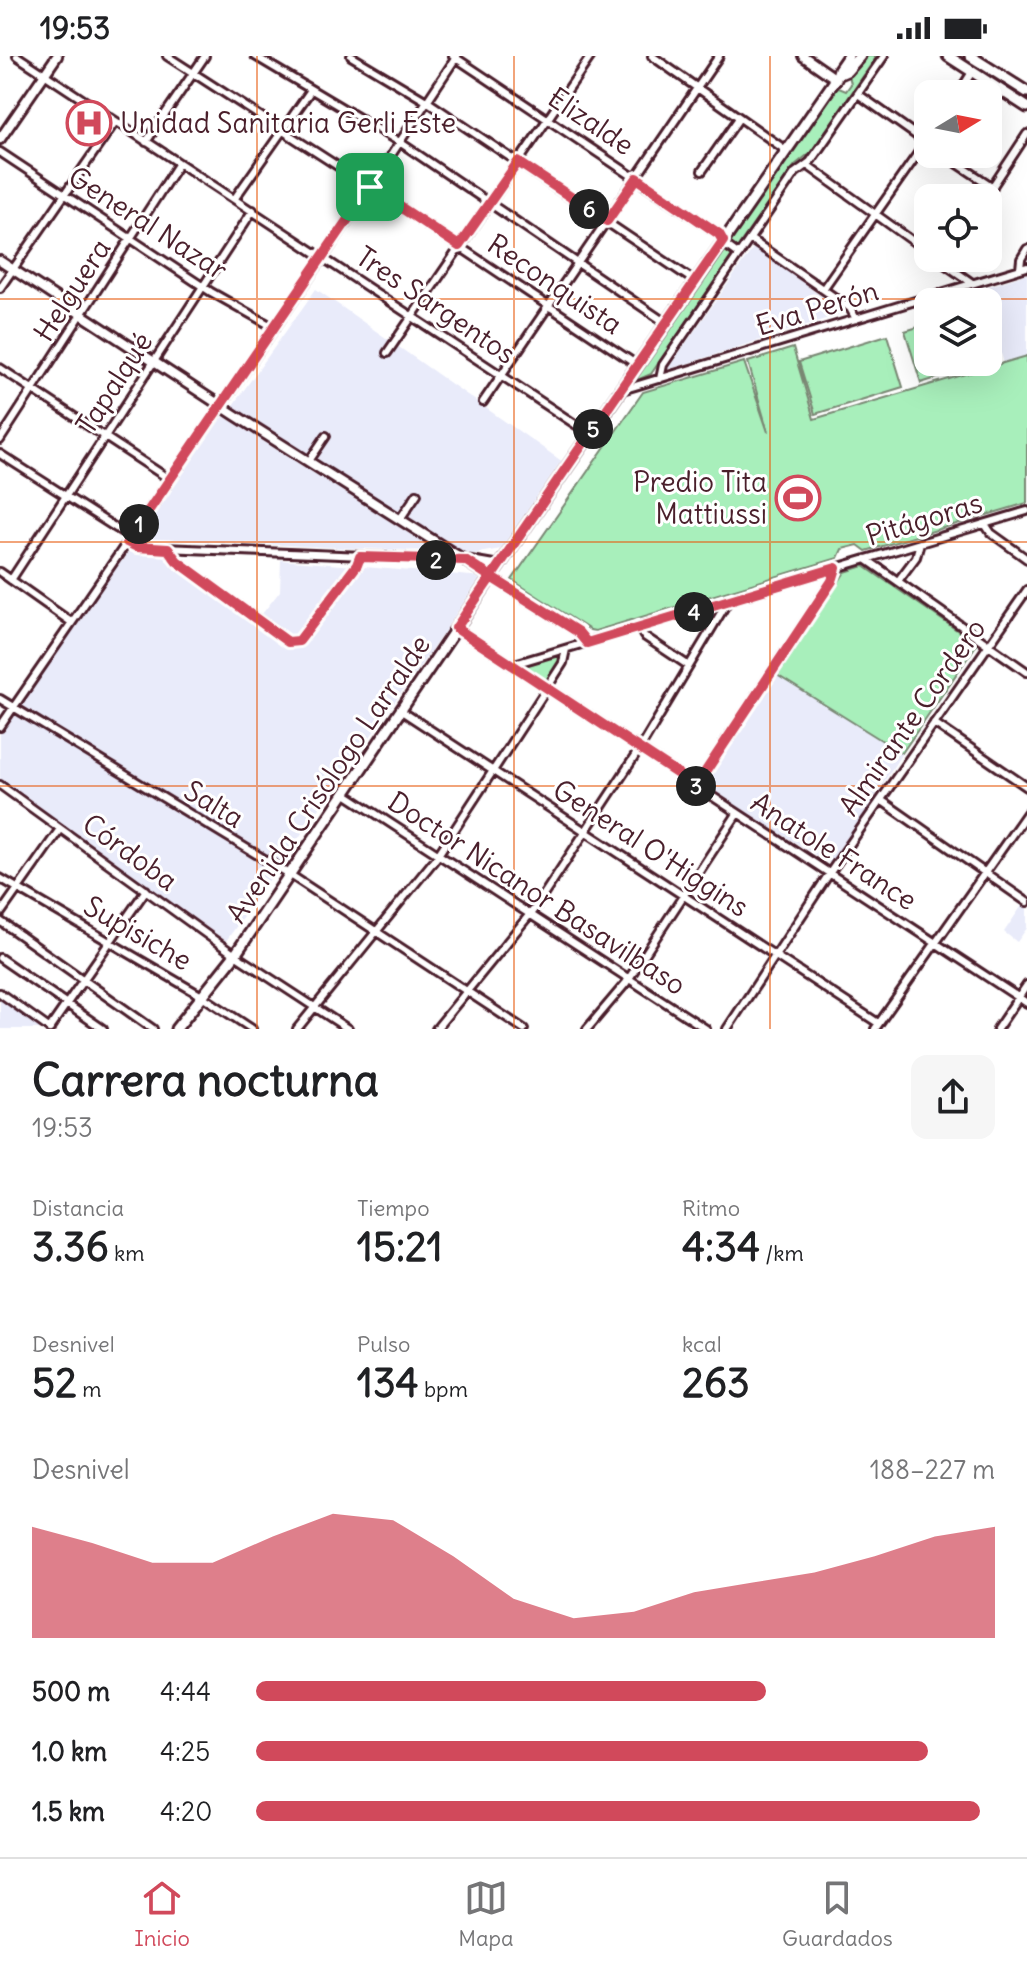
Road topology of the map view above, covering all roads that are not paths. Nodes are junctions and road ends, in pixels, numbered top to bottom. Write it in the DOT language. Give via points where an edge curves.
graph roads {
  1 [pos="17,56"];
  2 [pos="57,56"];
  3 [pos="167,56"];
  4 [pos="205,56"];
  5 [pos="255,56"];
  6 [pos="351,56"];
  7 [pos="591,56"];
  8 [pos="652,56"];
  9 [pos="719,56"];
  10 [pos="803,56"];
  11 [pos="884,56"];
  12 [pos="948,56"];
  13 [pos="970,56"];
  14 [pos="455,57"];
  15 [pos="857,57"];
  16 [pos="972,72"];
  17 [pos="44,74"];
  18 [pos="193,74"];
  19 [pos="837,77"];
  20 [pos="967,80"];
  21 [pos="697,87"];
  22 [pos="311,90"];
  23 [pos="1027,92"];
  24 [pos="858,94"];
  25 [pos="428,102"];
  26 [pos="1027,107"];
  27 [pos="739,118"];
  28 [pos="548,119"];
  29 [pos="115,122"];
  30 [pos="282,131"];
  31 [pos="914,133"];
  32 [pos="1027,134"];
  33 [pos="0,139"];
  34 [pos="146,142"];
  35 [pos="401,143"];
  36 [pos="787,151"];
  37 [pos="0,152"];
  38 [pos="914,161"];
  39 [pos="518,162"];
  40 [pos="179,163"];
  41 [pos="807,165"];
  42 [pos="964,168"];
  43 [pos="702,171"];
  44 [pos="637,178"];
  45 [pos="988,184"];
  46 [pos="995,184"];
  47 [pos="370,187"];
  48 [pos="64,195"];
  49 [pos="235,198"];
  50 [pos="488,204"];
  51 [pos="253,210"];
  52 [pos="876,215"];
  53 [pos="607,221"];
  54 [pos="132,239"];
  55 [pos="750,239"];
  56 [pos="723,241"];
  57 [pos="914,242"];
  58 [pos="459,246"];
  59 [pos="1027,249"];
  60 [pos="739,255"];
  61 [pos="324,256"];
  62 [pos="0,261"];
  63 [pos="577,263"];
  64 [pos="1024,268"];
  65 [pos="12,269"];
  66 [pos="959,272"];
  67 [pos="696,282"];
  68 [pos="972,283"];
  69 [pos="204,287"];
  70 [pos="0,288"];
  71 [pos="823,289"];
  72 [pos="548,306"];
  73 [pos="83,315"];
  74 [pos="413,315"];
  75 [pos="856,319"];
  76 [pos="666,323"];
  77 [pos="275,328"];
  78 [pos="387,353"];
  79 [pos="154,363"];
  80 [pos="637,365"];
  81 [pos="0,368"];
  82 [pos="501,374"];
  83 [pos="660,379"];
  84 [pos="33,390"];
  85 [pos="619,392"];
  86 [pos="483,402"];
  87 [pos="221,406"];
  88 [pos="590,434"];
  89 [pos="326,436"];
  90 [pos="106,437"];
  91 [pos="0,440"];
  92 [pos="0,454"];
  93 [pos="309,461"];
  94 [pos="169,479"];
  95 [pos="417,494"];
  96 [pos="67,497"];
  97 [pos="1027,511"];
  98 [pos="400,519"];
  99 [pos="985,524"];
  100 [pos="128,540"];
  101 [pos="920,543"];
  102 [pos="168,549"];
  103 [pos="360,557"];
  104 [pos="866,559"];
  105 [pos="1027,559"];
  106 [pos="465,560"];
  107 [pos="499,566"];
  108 [pos="836,568"];
  109 [pos="0,572"];
  110 [pos="493,578"];
  111 [pos="11,580"];
  112 [pos="898,581"];
  113 [pos="1027,590"];
  114 [pos="728,601"];
  115 [pos="71,622"];
  116 [pos="456,628"];
  117 [pos="639,628"];
  118 [pos="587,643"];
  119 [pos="988,645"];
  120 [pos="566,649"];
  121 [pos="511,665"];
  122 [pos="689,666"];
  123 [pos="1027,672"];
  124 [pos="547,688"];
  125 [pos="0,699"];
  126 [pos="13,708"];
  127 [pos="400,710"];
  128 [pos="934,723"];
  129 [pos="0,727"];
  130 [pos="639,750"];
  131 [pos="492,771"];
  132 [pos="0,785"];
  133 [pos="696,786"];
  134 [pos="1027,787"];
  135 [pos="344,793"];
  136 [pos="881,800"];
  137 [pos="1027,813"];
  138 [pos="737,814"];
  139 [pos="60,829"];
  140 [pos="585,831"];
  141 [pos="439,854"];
  142 [pos="985,873"];
  143 [pos="289,874"];
  144 [pos="829,874"];
  145 [pos="0,878"];
  146 [pos="18,888"];
  147 [pos="146,890"];
  148 [pos="684,896"];
  149 [pos="1027,902"];
  150 [pos="0,914"];
  151 [pos="531,915"];
  152 [pos="0,921"];
  153 [pos="375,931"];
  154 [pos="110,943"];
  155 [pos="935,943"];
  156 [pos="235,955"];
  157 [pos="775,956"];
  158 [pos="0,958"];
  159 [pos="629,978"];
  160 [pos="83,981"];
  161 [pos="1027,985"];
  162 [pos="468,991"];
  163 [pos="0,993"];
  164 [pos="202,996"];
  165 [pos="1018,998"];
  166 [pos="1027,1003"];
  167 [pos="67,1004"];
  168 [pos="313,1006"];
  169 [pos="876,1026"];
  170 [pos="49,1029"];
  171 [pos="103,1029"];
  172 [pos="153,1029"];
  173 [pos="176,1029"];
  174 [pos="252,1029"];
  175 [pos="297,1029"];
  176 [pos="348,1029"];
  177 [pos="436,1029"];
  178 [pos="524,1029"];
  179 [pos="587,1029"];
  180 [pos="706,1029"];
  181 [pos="727,1029"];
  182 [pos="997,1029"];
  1 -- 17 [label="street, Tres Sargentos"];
  2 -- 17 [label="street"];
  3 -- 18 [label="street, Reconquista"];
  4 -- 18 [label="street"];
  5 -- 22 [label="street"];
  6 -- 25 [label="street"];
  7 -- 28 [label="street"];
  8 -- 21 [label="street"];
  9 -- 21 [label="street"];
  10 -- 19 [label="street"];
  11 -- 24 [label="street"];
  12 -- 16 [label="main road"];
  13 -- 23 [label="main road"];
  14 -- 25 [label="street"];
  14 -- 28 [label="street, Elizalde"];
  15 -- 19 [label="main road, Avenida Crisólogo Larralde"];
  16 -- 20 [label="street"];
  16 -- 26 [label="main road"];
  17 -- 29 [label="street, Tres Sargentos"];
  17 -- 33 [label="street"];
  18 -- 30 [label="street, Reconquista"];
  18 -- 34 [label="street"];
  19 -- 36 [label="main road, Avenida Crisólogo Larralde"];
  21 -- 27 [label="street"];
  21 -- 44 [label="street"];
  22 -- 30 [label="street"];
  22 -- 35 [label="street"];
  24 -- 31 [label="street"];
  24 -- 41 [label="street"];
  25 -- 35 [label="street"];
  25 -- 39 [label="street"];
  27 -- 36 [label="street"];
  27 -- 43 [label="street"];
  28 -- 39 [label="street"];
  28 -- 44 [label="street, Elizalde"];
  29 -- 34 [label="street, Tres Sargentos"];
  29 -- 48 [label="street"];
  30 -- 47 [label="street, Reconquista"];
  30 -- 49 [label="street"];
  32 -- 46 [label="street"];
  34 -- 40 [label="street, Tres Sargentos"];
  35 -- 47 [label="street"];
  35 -- 50 [label="street"];
  36 -- 56 [label="main road, Avenida Crisólogo Larralde"];
  37 -- 48 [label="street, General Nazar"];
  38 -- 52 [label="street"];
  39 -- 50 [label="street"];
  39 -- 53 [label="street"];
  40 -- 49 [label="street, Tres Sargentos"];
  40 -- 54 [label="street, Helguera"];
  41 -- 52 [label="street"];
  41 -- 55 [label="street" via="795,173"];
  42 -- 45 [label="street"];
  44 -- 53 [label="street"];
  44 -- 56 [label="street, Elizalde"];
  47 -- 58 [label="street, Reconquista"];
  47 -- 61 [label="street"];
  48 -- 54 [label="street, General Nazar"];
  48 -- 65 [label="street"];
  49 -- 51 [label="street, Tres Sargentos"];
  50 -- 58 [label="street"];
  50 -- 63 [label="street"];
  51 -- 61 [label="street, Tres Sargentos"];
  51 -- 69 [label="street, Tapalqué"];
  52 -- 57 [label="street"];
  52 -- 71 [label="street"];
  53 -- 63 [label="street"];
  53 -- 67 [label="street"];
  54 -- 69 [label="street, General Nazar"];
  54 -- 73 [label="street, Helguera"];
  55 -- 60 [label="street"];
  55 -- 71 [label="street"];
  56 -- 60 [label="street, Elizalde"];
  56 -- 67 [label="main road, Avenida Crisólogo Larralde"];
  58 -- 72 [label="street, Reconquista"];
  58 -- 74 [label="street"];
  59 -- 64 [label="street" via="1021,259"];
  60 -- 83 [label="street" via="663,365"];
  61 -- 74 [label="street, Tres Sargentos"];
  61 -- 77 [label="street"];
  62 -- 65 [label="street"];
  63 -- 72 [label="street"];
  63 -- 76 [label="street"];
  64 -- 68 [label="street, Eva Perón"];
  65 -- 70 [label="street"];
  65 -- 73 [label="street"];
  66 -- 68 [label="street"];
  67 -- 76 [label="main road, Avenida Crisólogo Larralde"];
  68 -- 75 [label="street, Eva Perón"];
  69 -- 77 [label="street, General Nazar"];
  69 -- 79 [label="street, Tapalqué"];
  71 -- 75 [label="street" via="850,308"];
  72 -- 80 [label="street, Reconquista"];
  72 -- 82 [label="street"];
  73 -- 79 [label="street"];
  73 -- 84 [label="street, Helguera"];
  74 -- 78 [label="street"];
  74 -- 82 [label="street, Tres Sargentos"];
  75 -- 83 [label="street, Eva Perón"];
  76 -- 80 [label="main road, Avenida Crisólogo Larralde"];
  77 -- 87 [label="street"];
  79 -- 87 [label="street"];
  79 -- 90 [label="street, Tapalqué"];
  80 -- 85 [label="main road, Avenida Crisólogo Larralde"];
  81 -- 84 [label="street"];
  82 -- 86 [label="street"];
  82 -- 88 [label="street, Tres Sargentos"];
  83 -- 85 [label="street, Eva Perón"];
  84 -- 90 [label="street"];
  84 -- 91 [label="street, Helguera"];
  85 -- 88 [label="main road, Avenida Crisólogo Larralde"];
  87 -- 93 [label="street"];
  87 -- 94 [label="street"];
  88 -- 107 [label="main road, Avenida Crisólogo Larralde"];
  89 -- 93 [label="street"];
  90 -- 94 [label="street"];
  90 -- 96 [label="street, Tapalqué"];
  92 -- 96 [label="street"];
  93 -- 98 [label="street"];
  94 -- 100 [label="street"];
  95 -- 98 [label="street"];
  96 -- 100 [label="street"];
  96 -- 111 [label="street, Tapalqué"];
  97 -- 99 [label="street, Pitágoras"];
  98 -- 106 [label="street"];
  99 -- 101 [label="street, Pitágoras"];
  99 -- 105 [label="street"];
  100 -- 102 [label="street" via="137,547"];
  100 -- 115 [label="street"];
  101 -- 104 [label="street, Pitágoras"];
  101 -- 112 [label="street"];
  102 -- 103 [label="street"];
  102 -- 103 [label="street" via="177,561 294,643"];
  103 -- 106 [label="street"];
  104 -- 108 [label="street, Pitágoras"];
  104 -- 112 [label="street"];
  106 -- 107 [label="street"];
  106 -- 110 [label="street"];
  107 -- 110 [label="main road, Avenida Crisólogo Larralde"];
  108 -- 114 [label="street, Pitágoras"];
  108 -- 133 [label="street"];
  109 -- 111 [label="street"];
  110 -- 116 [label="main road, Avenida Crisólogo Larralde"];
  110 -- 118 [label="street"];
  111 -- 115 [label="street"];
  112 -- 119 [label="street"];
  113 -- 119 [label="street, Almirante Cordero"];
  114 -- 117 [label="street, Pitágoras"];
  114 -- 122 [label="street"];
  115 -- 126 [label="street"];
  116 -- 121 [label="street, Anatole France"];
  116 -- 127 [label="main road, Avenida Crisólogo Larralde"];
  117 -- 118 [label="street, Pitágoras"];
  117 -- 122 [label="street"];
  118 -- 120 [label="street, Pitágoras"];
  119 -- 123 [label="street"];
  119 -- 128 [label="street, Almirante Cordero"];
  120 -- 121 [label="street, Pitágoras"];
  120 -- 124 [label="street"];
  121 -- 124 [label="street, Anatole France"];
  122 -- 130 [label="street"];
  124 -- 130 [label="street, Anatole France"];
  124 -- 131 [label="street"];
  125 -- 126 [label="street, Salta"];
  126 -- 129 [label="street"];
  126 -- 143 [label="street, Salta"];
  127 -- 131 [label="street, General O'Higgins"];
  127 -- 135 [label="main road, Avenida Crisólogo Larralde"];
  128 -- 134 [label="street"];
  128 -- 136 [label="street, Almirante Cordero"];
  130 -- 133 [label="street, Anatole France"];
  130 -- 140 [label="street"];
  131 -- 140 [label="street, General O'Higgins"];
  131 -- 141 [label="street"];
  132 -- 139 [label="street, Córdoba"];
  133 -- 138 [label="street, Anatole France"];
  135 -- 141 [label="street, Doctor Nicanor Basavilbaso"];
  135 -- 143 [label="main road, Avenida Crisólogo Larralde"];
  136 -- 142 [label="street"];
  136 -- 144 [label="street, Almirante Cordero"];
  137 -- 142 [label="street"];
  138 -- 144 [label="street, Anatole France"];
  138 -- 148 [label="street"];
  139 -- 146 [label="street"];
  139 -- 147 [label="street, Córdoba"];
  140 -- 148 [label="street, General O'Higgins"];
  140 -- 151 [label="street"];
  141 -- 151 [label="street, Doctor Nicanor Basavilbaso"];
  141 -- 153 [label="street"];
  142 -- 149 [label="street"];
  142 -- 155 [label="street"];
  143 -- 153 [label="street, Salta"];
  143 -- 156 [label="main road, Avenida Crisólogo Larralde"];
  144 -- 155 [label="street, Anatole France"];
  144 -- 157 [label="street, Almirante Cordero"];
  145 -- 146 [label="street, Supisiche"];
  146 -- 150 [label="street"];
  146 -- 154 [label="street, Supisiche"];
  147 -- 154 [label="street"];
  147 -- 156 [label="street, Córdoba"];
  148 -- 157 [label="street, General O'Higgins"];
  148 -- 159 [label="street"];
  151 -- 159 [label="street, Doctor Nicanor Basavilbaso"];
  151 -- 162 [label="street"];
  152 -- 160 [label="street"];
  153 -- 162 [label="street, Salta"];
  153 -- 168 [label="street"];
  154 -- 160 [label="street"];
  154 -- 164 [label="street, Supisiche"];
  155 -- 165 [label="street, Anatole France"];
  155 -- 169 [label="street"];
  156 -- 164 [label="main road, Avenida Crisólogo Larralde"];
  156 -- 168 [label="street, Córdoba"];
  157 -- 169 [label="street, General O'Higgins"];
  157 -- 181 [label="street, Almirante Cordero"];
  158 -- 167 [label="street"];
  159 -- 179 [label="street"];
  159 -- 180 [label="street, Doctor Nicanor Basavilbaso"];
  160 -- 167 [label="street"];
  160 -- 172 [label="street"];
  161 -- 165 [label="street"];
  162 -- 177 [label="street"];
  162 -- 178 [label="street, Salta"];
  163 -- 170 [label="street"];
  164 -- 173 [label="main road, Avenida Crisólogo Larralde"];
  164 -- 174 [label="street, Supisiche"];
  165 -- 166 [label="street, Anatole France"];
  165 -- 182 [label="street"];
  167 -- 170 [label="street"];
  167 -- 171 [label="street"];
  168 -- 175 [label="street"];
  168 -- 176 [label="street, Córdoba"];
}
